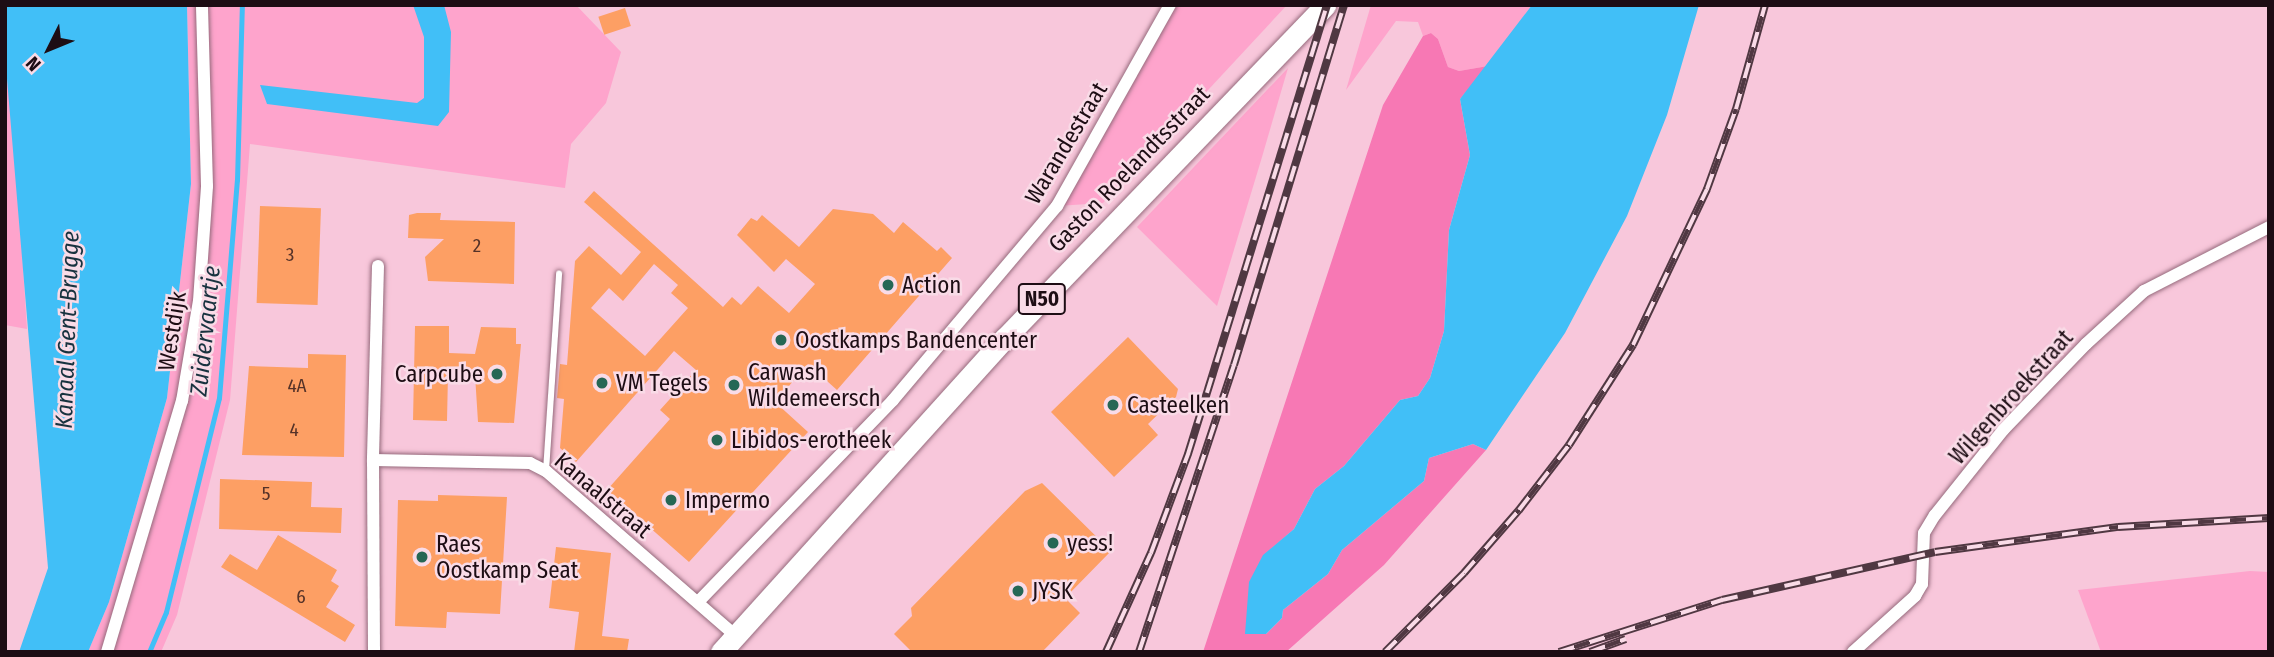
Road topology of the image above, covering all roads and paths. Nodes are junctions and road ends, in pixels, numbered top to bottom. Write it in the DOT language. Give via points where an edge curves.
graph roads {
  1 [pos="202,5"];
  2 [pos="1170,5"];
  3 [pos="1325,5"];
  4 [pos="2269,227"];
  5 [pos="378,266"];
  6 [pos="559,273"];
  7 [pos="373,460"];
  8 [pos="546,471"];
  9 [pos="699,601"];
  10 [pos="736,636"];
  11 [pos="107,652"];
  12 [pos="374,652"];
  13 [pos="721,652"];
  14 [pos="1853,652"];
  1 -- 11 [label="street, Westdijk" via="207,186 200,301 182,401"];
  2 -- 9 [label="street, Warandestraat" via="1057,206 893,400"];
  3 -- 10 [label="main road, Gaston Roelandtsstraat / N50" via="1005,338"];
  4 -- 14 [label="street, Wilgenbroekstraat" via="2144,292 2085,344 2003,430 1935,515 1924,533 1922,583 1915,596"];
  5 -- 7 [label="street"];
  6 -- 8 [label="lane"];
  7 -- 8 [label="street, Kanaalstraat" via="530,463"];
  7 -- 12 [label="street"];
  8 -- 9 [label="street, Kanaalstraat"];
  9 -- 10 [label="street, Kanaalstraat"];
  10 -- 13 [label="main road, Gaston Roelandtsstraat / N50"];
}
